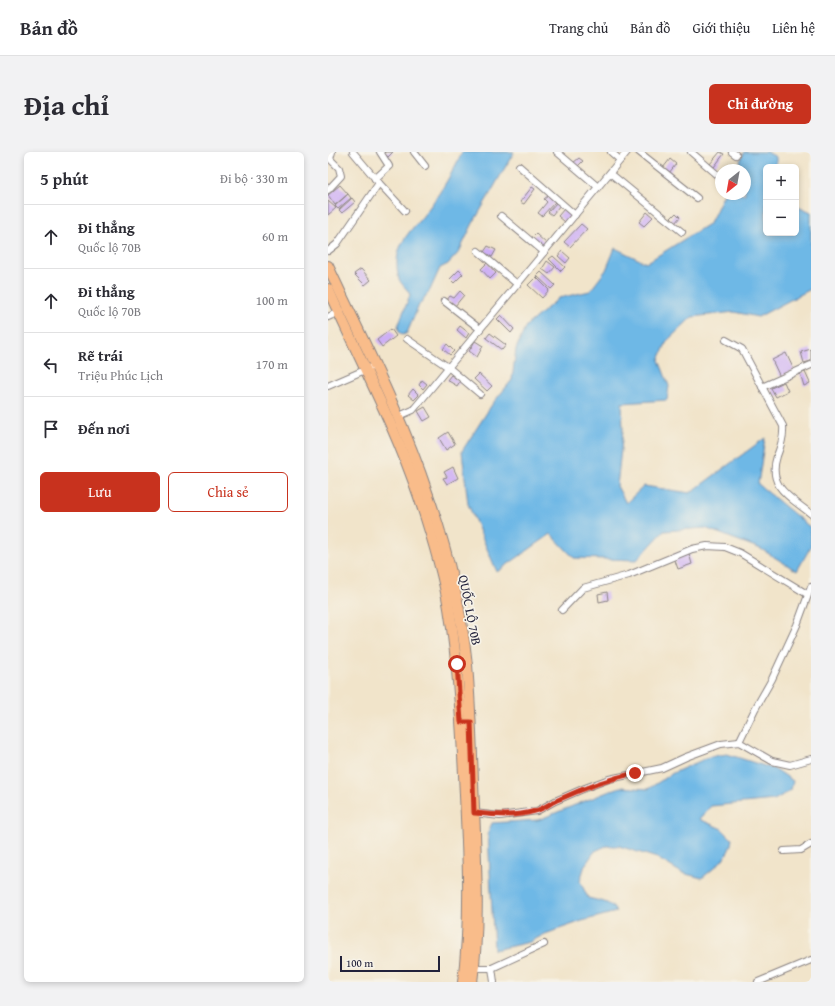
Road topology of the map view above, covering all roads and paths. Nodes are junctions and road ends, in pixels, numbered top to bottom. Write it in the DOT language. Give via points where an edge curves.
graph roads {
  1 [pos="332,152"];
  2 [pos="353,152"];
  3 [pos="380,152"];
  4 [pos="414,152"];
  5 [pos="557,152"];
  6 [pos="611,152"];
  7 [pos="627,152"];
  8 [pos="639,152"];
  9 [pos="691,152"];
  10 [pos="620,160"];
  11 [pos="425,166"];
  12 [pos="519,166"];
  13 [pos="610,173"];
  14 [pos="715,173"];
  15 [pos="377,181"];
  16 [pos="598,187"];
  17 [pos="328,190"];
  18 [pos="697,198"];
  19 [pos="405,211"];
  20 [pos="575,215"];
  21 [pos="501,216"];
  22 [pos="682,232"];
  23 [pos="478,250"];
  24 [pos="328,251"];
  25 [pos="544,252"];
  26 [pos="328,266"];
  27 [pos="517,284"];
  28 [pos="328,289"];
  29 [pos="444,301"];
  30 [pos="339,312"];
  31 [pos="328,317"];
  32 [pos="480,329"];
  33 [pos="407,339"];
  34 [pos="726,340"];
  35 [pos="811,364"];
  36 [pos="368,365"];
  37 [pos="448,367"];
  38 [pos="328,386"];
  39 [pos="762,387"];
  40 [pos="480,394"];
  41 [pos="397,417"];
  42 [pos="811,514"];
  43 [pos="810,590"];
  44 [pos="562,610"];
  45 [pos="466,722"];
  46 [pos="739,742"];
  47 [pos="811,759"];
  48 [pos="474,813"];
  49 [pos="811,844"];
  50 [pos="784,851"];
  51 [pos="544,944"];
  52 [pos="811,960"];
  53 [pos="474,968"];
  54 [pos="492,968"];
  55 [pos="462,982"];
  56 [pos="472,982"];
  57 [pos="494,982"];
  58 [pos="758,982"];
  1 -- 17 [label="street" via="330,159 339,168 341,176"];
  2 -- 15 [label="street"];
  3 -- 15 [label="street" via="389,166"];
  4 -- 11 [label="street"];
  5 -- 16 [label="street"];
  6 -- 10 [label="street"];
  7 -- 10 [label="street"];
  8 -- 18 [label="street"];
  9 -- 14 [label="street"];
  10 -- 13 [label="street"];
  12 -- 20 [label="street"];
  13 -- 16 [label="street"];
  13 -- 22 [label="street"];
  15 -- 19 [label="street"];
  15 -- 24 [label="street" via="337,244"];
  16 -- 20 [label="street"];
  20 -- 25 [label="street"];
  21 -- 25 [label="street"];
  23 -- 27 [label="street"];
  25 -- 27 [label="street"];
  26 -- 36 [label="main road, QUỐC LỘ 70B"];
  27 -- 32 [label="street"];
  28 -- 30 [label="main road, QUỐC LỘ 70B"];
  29 -- 32 [label="street"];
  30 -- 31 [label="street"];
  30 -- 36 [label="main road, QUỐC LỘ 70B"];
  32 -- 37 [label="street"];
  33 -- 37 [label="street"];
  34 -- 39 [label="street" via="742,349"];
  35 -- 39 [label="street"];
  36 -- 38 [label="street"];
  36 -- 41 [label="main road, QUỐC LỘ 70B"];
  36 -- 45 [label="main road, QUỐC LỘ 70B" via="419,496 432,537 448,606"];
  37 -- 40 [label="street"];
  37 -- 41 [label="street" via="412,410"];
  39 -- 42 [label="street" via="783,426 783,438 774,468 775,480"];
  41 -- 45 [label="main road, QUỐC LỘ 70B" via="429,495 458,606 466,664"];
  43 -- 44 [label="street" via="740,553 725,547 706,546 692,549 629,575 582,588"];
  43 -- 46 [label="street" via="797,625"];
  45 -- 48 [label="main road, QUỐC LỘ 70B"];
  45 -- 55 [label="main road, QUỐC LỘ 70B" via="468,922"];
  46 -- 47 [label="street" via="772,761 790,765"];
  46 -- 48 [label="street" via="721,744 662,768 609,779 556,800 537,811 500,816"];
  48 -- 53 [label="main road, QUỐC LỘ 70B" via="477,885"];
  49 -- 50 [label="street" via="802,850"];
  51 -- 54 [label="street"];
  52 -- 58 [label="street"];
  53 -- 54 [label="street"];
  53 -- 56 [label="main road, QUỐC LỘ 70B"];
  54 -- 57 [label="street"];
}
